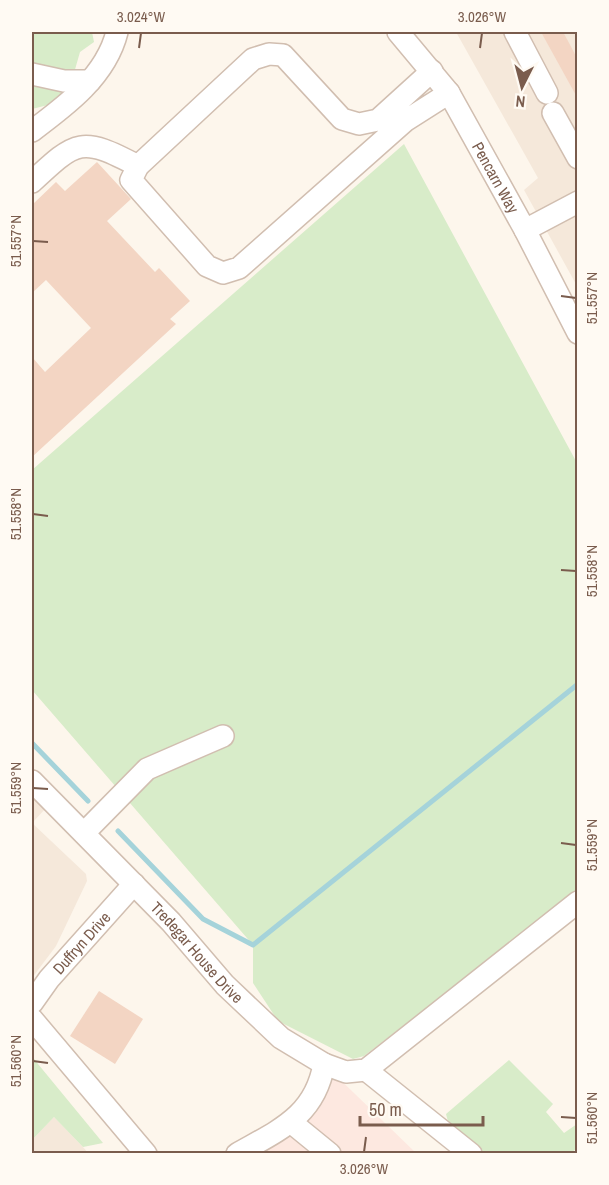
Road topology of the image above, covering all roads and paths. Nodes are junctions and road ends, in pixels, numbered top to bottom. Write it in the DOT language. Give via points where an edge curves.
graph roads {
  1 [pos="398,32"];
  2 [pos="516,32"];
  3 [pos="115,39"];
  4 [pos="432,70"];
  5 [pos="32,74"];
  6 [pos="90,81"];
  7 [pos="449,93"];
  8 [pos="342,119"];
  9 [pos="32,131"];
  10 [pos="369,152"];
  11 [pos="578,158"];
  12 [pos="138,166"];
  13 [pos="32,182"];
  14 [pos="578,202"];
  15 [pos="525,230"];
  16 [pos="578,333"];
  17 [pos="223,736"];
  18 [pos="32,781"];
  19 [pos="84,833"];
  20 [pos="134,884"];
  21 [pos="578,902"];
  22 [pos="32,1003"];
  23 [pos="32,1019"];
  24 [pos="324,1064"];
  25 [pos="366,1070"];
  26 [pos="292,1123"];
  27 [pos="146,1154"];
  28 [pos="237,1154"];
  29 [pos="330,1154"];
  30 [pos="471,1154"];
  1 -- 4 [label="street, Pencarn Way"];
  2 -- 11 [label="street"];
  3 -- 6 [label="street"];
  4 -- 7 [label="street, Pencarn Way"];
  4 -- 8 [label="street" via="378,120 358,124"];
  5 -- 6 [label="street" via="64,81"];
  6 -- 9 [label="street" via="75,99"];
  7 -- 10 [label="street" via="405,120"];
  7 -- 15 [label="street, Pencarn Way"];
  8 -- 10 [label="street"];
  8 -- 12 [label="street" via="283,56 268,54 253,59"];
  10 -- 12 [label="street" via="239,268 223,273 207,266 131,180"];
  12 -- 13 [label="street" via="108,151 74,147"];
  14 -- 15 [label="street"];
  15 -- 16 [label="street, Pencarn Way"];
  17 -- 19 [label="street" via="147,769"];
  18 -- 19 [label="street, Tredegar House Drive"];
  19 -- 20 [label="street, Tredegar House Drive"];
  20 -- 22 [label="street, Duffryn Drive"];
  20 -- 24 [label="street, Tredegar House Drive" via="225,985 273,1031"];
  21 -- 25 [label="street"];
  23 -- 27 [label="street"];
  24 -- 25 [label="street, Tredegar House Drive" via="346,1072"];
  24 -- 26 [label="street" via="321,1083"];
  25 -- 30 [label="street"];
  26 -- 28 [label="street"];
  26 -- 29 [label="street"];
}
